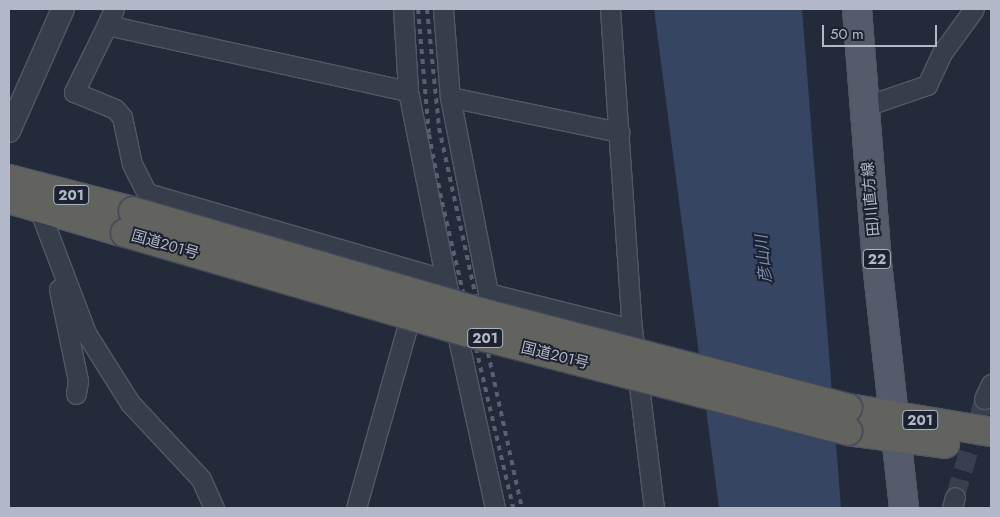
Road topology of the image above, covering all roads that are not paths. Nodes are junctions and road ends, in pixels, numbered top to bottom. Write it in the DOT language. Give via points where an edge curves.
graph roads {
  1 [pos="63,9"];
  2 [pos="403,9"];
  3 [pos="443,9"];
  4 [pos="610,9"];
  5 [pos="857,9"];
  6 [pos="974,9"];
  7 [pos="110,17"];
  8 [pos="408,91"];
  9 [pos="450,97"];
  10 [pos="863,106"];
  11 [pos="9,131"];
  12 [pos="619,132"];
  13 [pos="9,178"];
  14 [pos="9,200"];
  15 [pos="39,209"];
  16 [pos="129,222"];
  17 [pos="65,280"];
  18 [pos="446,280"];
  19 [pos="248,282"];
  20 [pos="407,328"];
  21 [pos="632,329"];
  22 [pos="460,343"];
  23 [pos="76,394"];
  24 [pos="892,425"];
  25 [pos="991,432"];
  26 [pos="991,451"];
  27 [pos="214,508"];
  28 [pos="356,508"];
  29 [pos="495,508"];
  30 [pos="654,508"];
  31 [pos="904,508"];
  1 -- 11 [label="street"];
  2 -- 8 [label="street"];
  3 -- 9 [label="street"];
  4 -- 12 [label="street"];
  5 -- 10 [label="main road, 田川直方線 / 22"];
  6 -- 10 [label="street" via="942,53 927,84"];
  7 -- 8 [label="street"];
  7 -- 18 [label="street" via="74,92 115,109 122,117 132,164 146,193"];
  8 -- 18 [label="street"];
  9 -- 12 [label="street"];
  9 -- 21 [label="street" via="488,293"];
  10 -- 24 [label="main road, 田川直方線 / 22"];
  12 -- 21 [label="street"];
  13 -- 16 [label="highway, 国道201号 / 201"];
  14 -- 15 [label="highway, 国道201号 / 201"];
  15 -- 16 [label="highway, 国道201号 / 201"];
  15 -- 17 [label="street"];
  16 -- 24 [label="highway, 国道201号 / 201, bridge" via="488,314 848,420"];
  17 -- 23 [label="street" via="58,290 78,380"];
  17 -- 27 [label="street" via="86,333 130,403 201,479"];
  18 -- 22 [label="street"];
  19 -- 20 [label="street"];
  20 -- 22 [label="street"];
  20 -- 28 [label="street"];
  21 -- 30 [label="street"];
  22 -- 29 [label="street"];
  24 -- 25 [label="highway, 国道201号 / 201"];
  24 -- 26 [label="highway, 国道201号 / 201"];
  24 -- 31 [label="main road, 田川直方線 / 22"];
}
